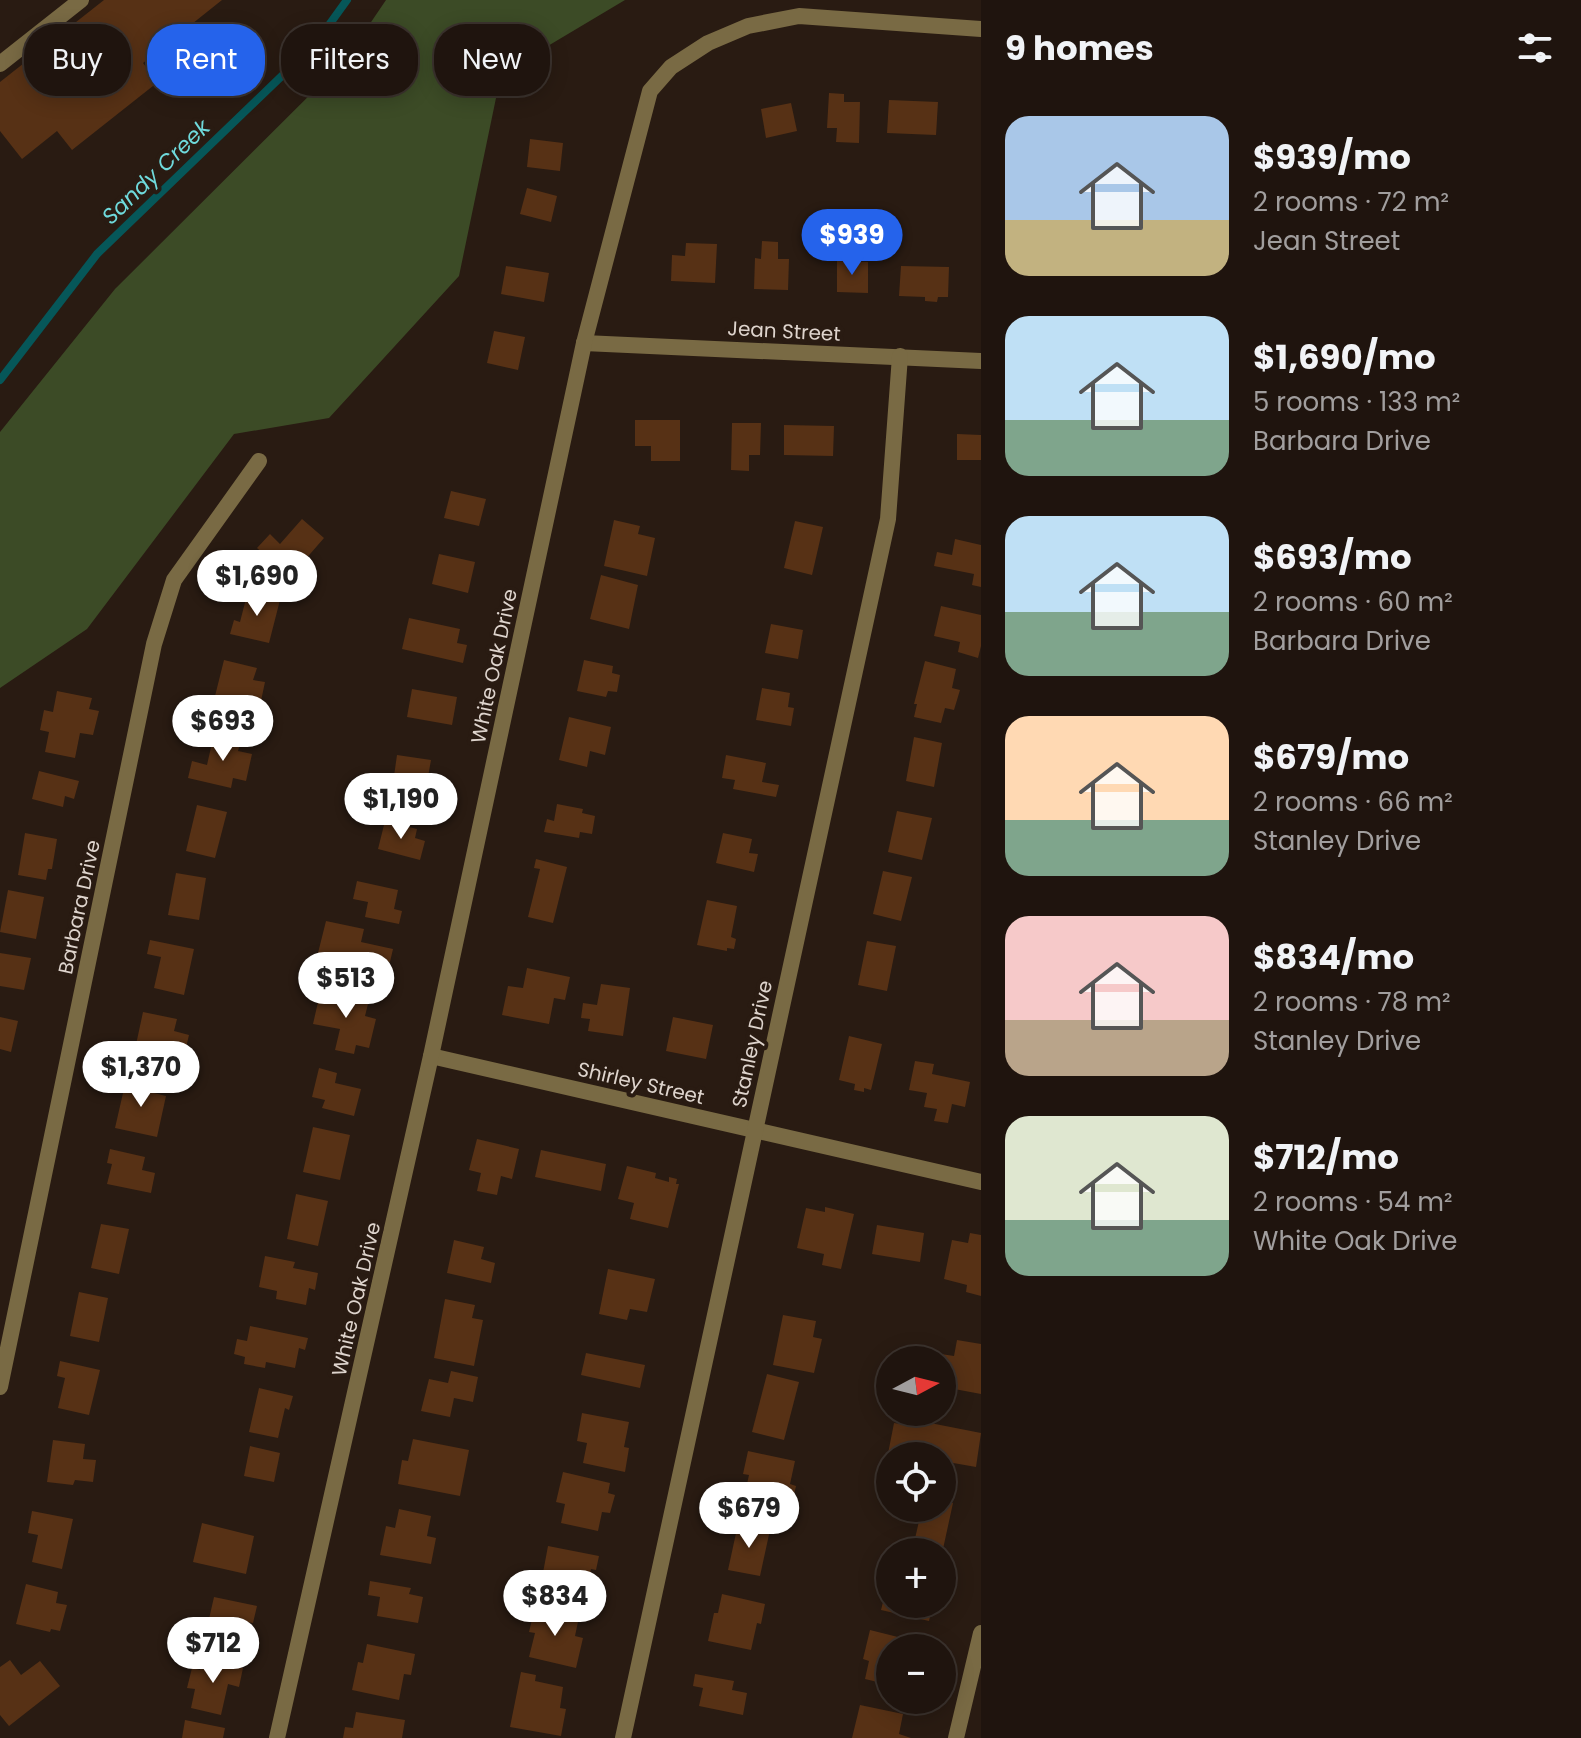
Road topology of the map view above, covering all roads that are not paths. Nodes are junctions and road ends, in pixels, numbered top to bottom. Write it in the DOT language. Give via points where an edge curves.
graph roads {
  1 [pos="81,0"];
  2 [pos="981,29"];
  3 [pos="0,64"];
  4 [pos="584,343"];
  5 [pos="900,356"];
  6 [pos="981,361"];
  7 [pos="259,461"];
  8 [pos="431,1056"];
  9 [pos="754,1129"];
  10 [pos="981,1182"];
  11 [pos="0,1387"];
  12 [pos="981,1633"];
  13 [pos="277,1738"];
  14 [pos="623,1738"];
  15 [pos="956,1738"];
  1 -- 3 [label="street"];
  2 -- 4 [label="street, White Oak Drive" via="799,16 748,26 671,67 650,91"];
  4 -- 5 [label="street, Jean Street"];
  4 -- 8 [label="street, White Oak Drive"];
  5 -- 6 [label="street, Jean Street"];
  5 -- 9 [label="street, Stanley Drive" via="888,519"];
  7 -- 11 [label="street, Barbara Drive" via="174,580 154,644"];
  8 -- 9 [label="street, Shirley Street"];
  8 -- 13 [label="street, White Oak Drive"];
  9 -- 10 [label="street, Shirley Street"];
  9 -- 14 [label="street, Stanley Drive"];
  12 -- 15 [label="street"];
}
